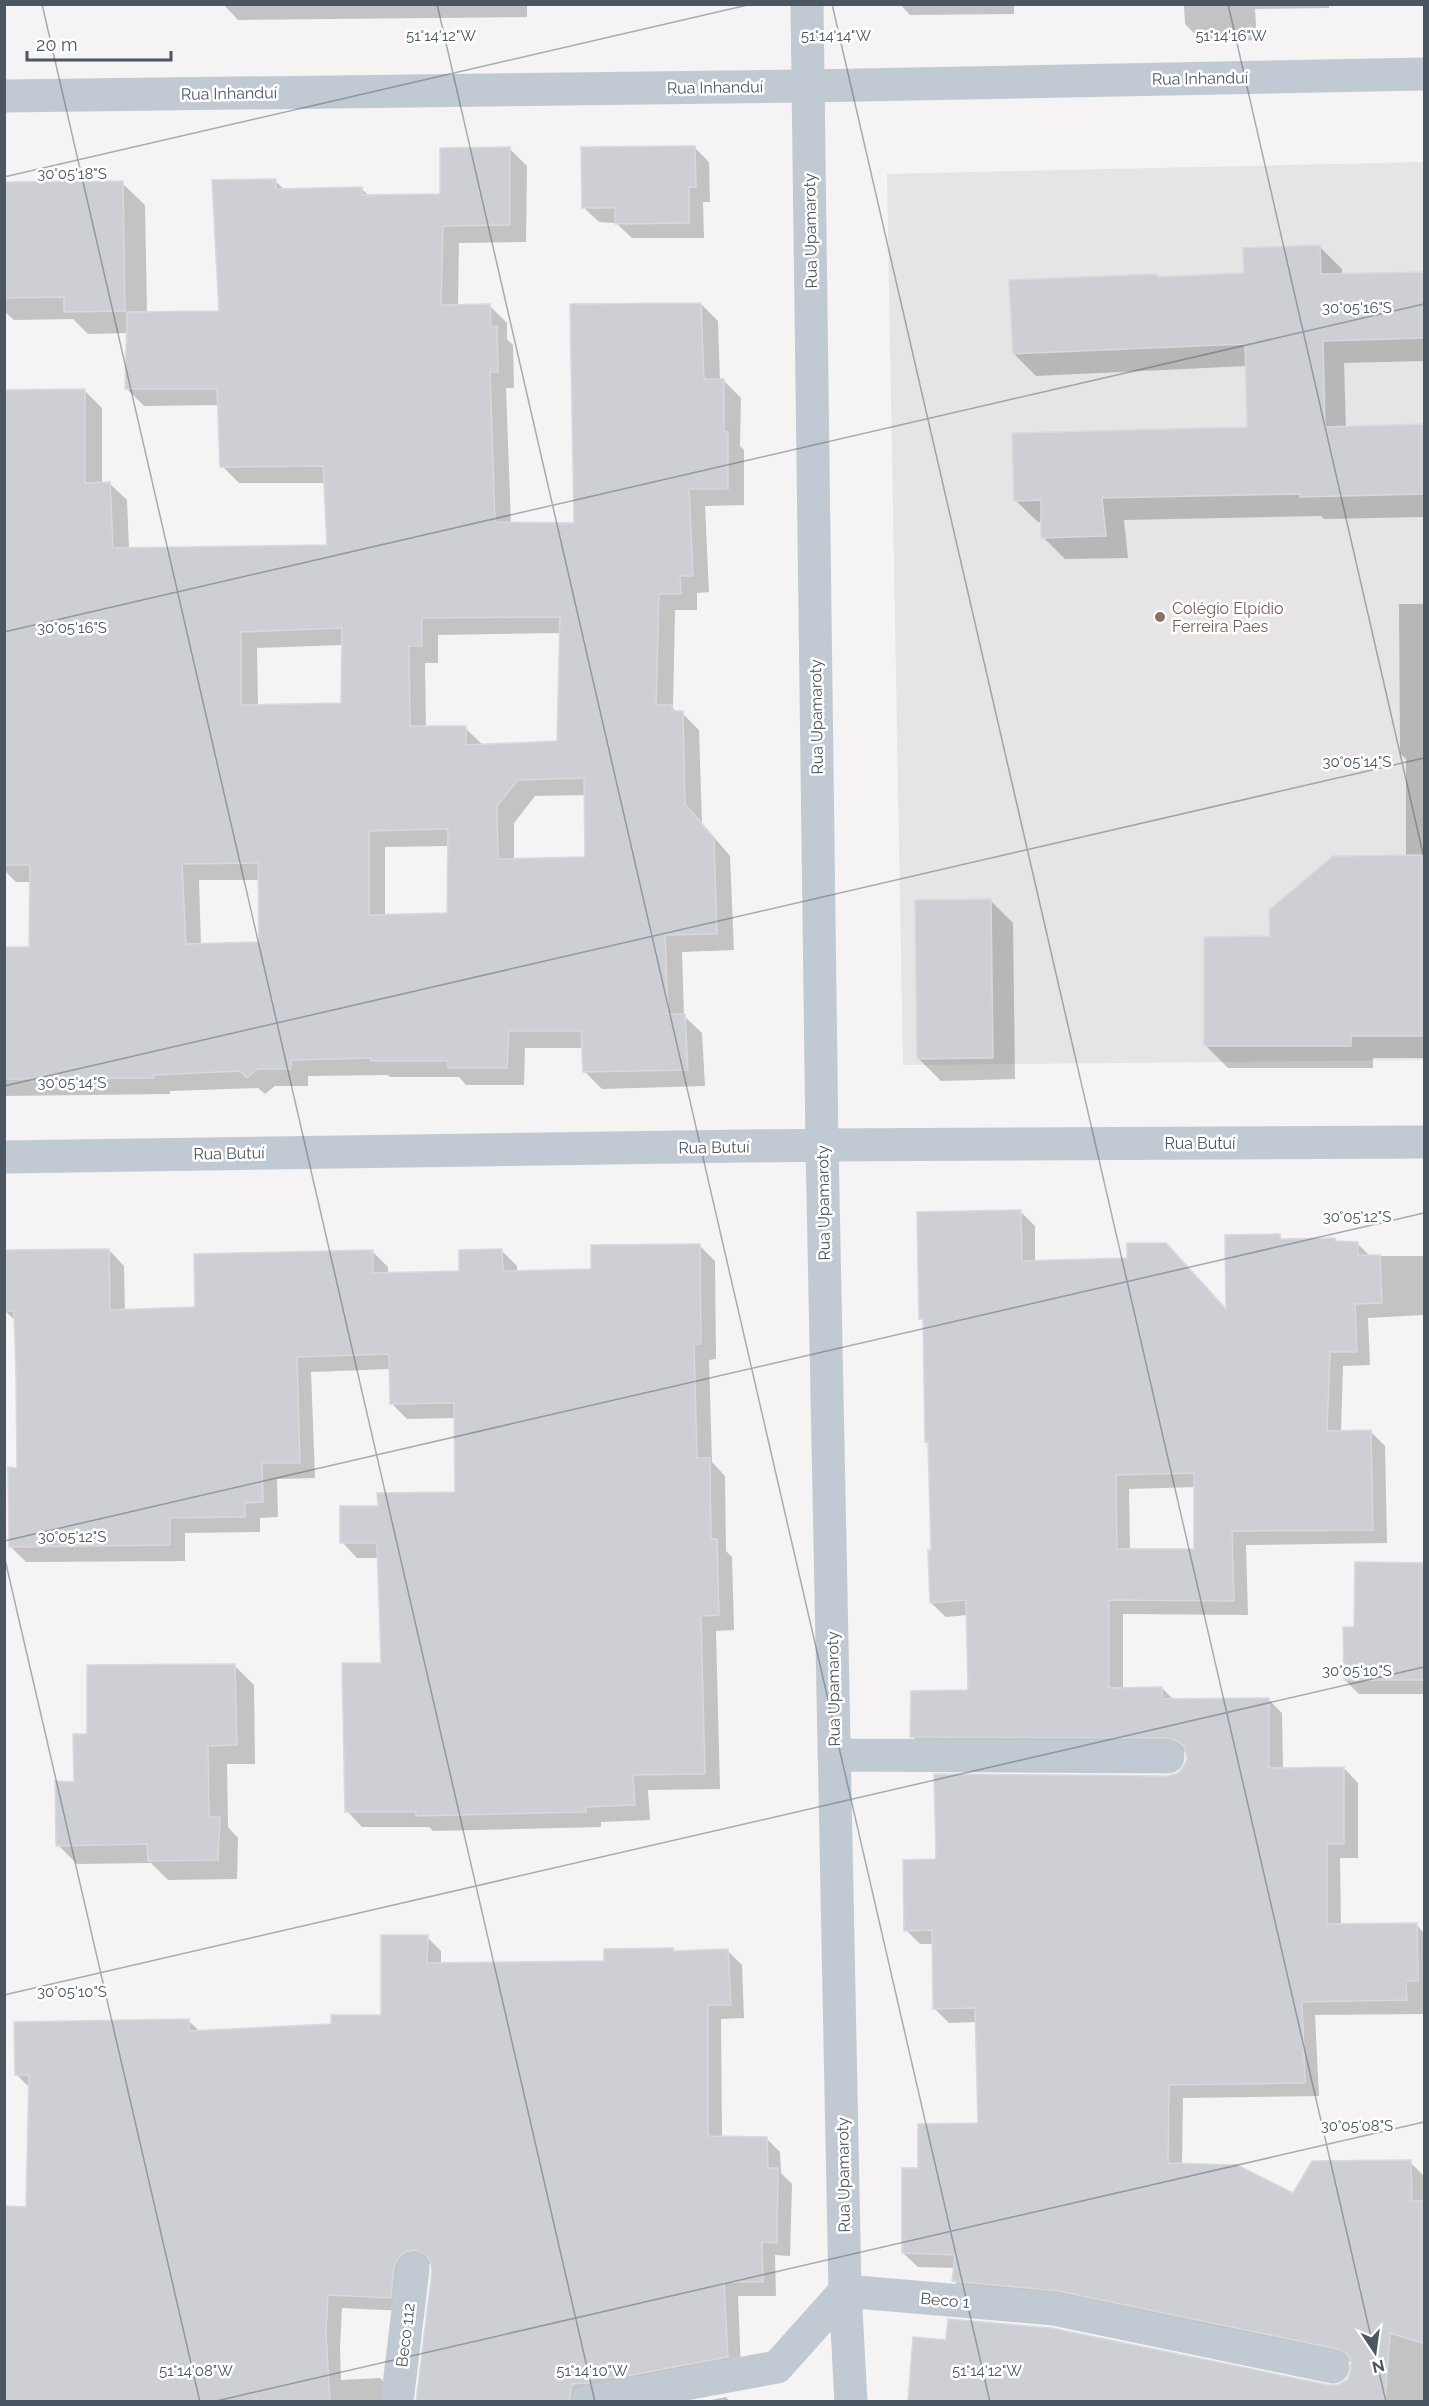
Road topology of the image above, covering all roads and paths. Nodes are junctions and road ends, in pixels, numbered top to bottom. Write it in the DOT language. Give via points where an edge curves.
graph roads {
  1 [pos="807,4"];
  2 [pos="1425,74"];
  3 [pos="808,86"];
  4 [pos="4,96"];
  5 [pos="1425,1142"];
  6 [pos="822,1145"];
  7 [pos="4,1156"];
  8 [pos="834,1755"];
  9 [pos="1168,1757"];
  10 [pos="413,2269"];
  11 [pos="845,2291"];
  12 [pos="1333,2367"];
  13 [pos="397,2402"];
  14 [pos="588,2402"];
  15 [pos="851,2402"];
  1 -- 3 [label="street, Rua Upamaroty"];
  2 -- 3 [label="street, Rua Inhanduí"];
  3 -- 4 [label="street, Rua Inhanduí"];
  3 -- 6 [label="street, Rua Upamaroty"];
  5 -- 6 [label="street, Rua Butuí"];
  6 -- 7 [label="street, Rua Butuí"];
  6 -- 8 [label="street, Rua Upamaroty"];
  8 -- 9 [label="street"];
  8 -- 11 [label="street, Rua Upamaroty"];
  10 -- 13 [label="street, Beco 112"];
  11 -- 12 [label="street, Beco 1" via="1054,2309"];
  11 -- 14 [label="street" via="777,2367"];
  11 -- 15 [label="street, Rua Upamaroty"];
}
